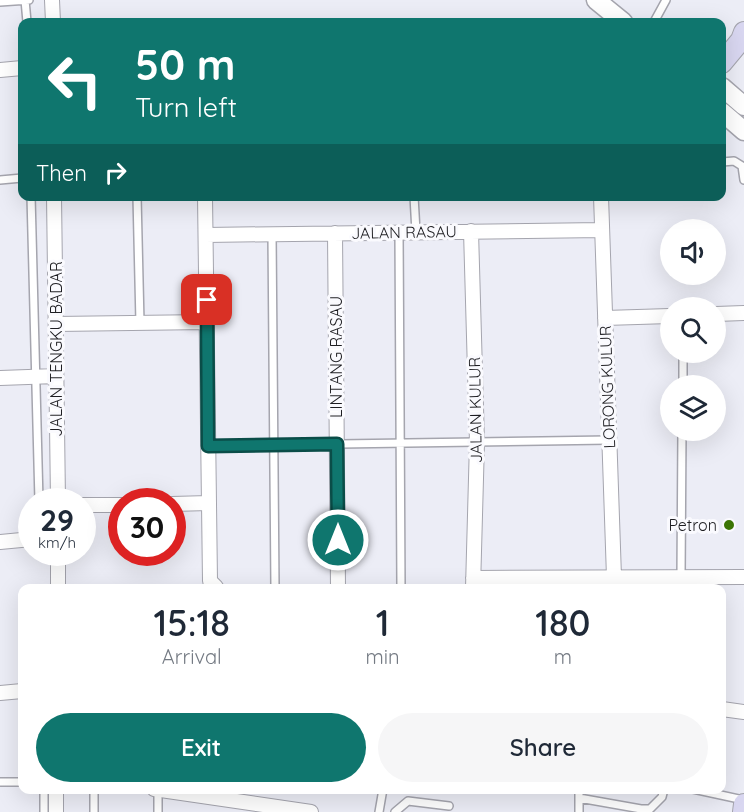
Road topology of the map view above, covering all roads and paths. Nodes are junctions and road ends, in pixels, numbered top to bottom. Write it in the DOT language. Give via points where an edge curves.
graph roads {
  1 [pos="27,0"];
  2 [pos="52,0"];
  3 [pos="596,0"];
  4 [pos="666,0"];
  5 [pos="0,2"];
  6 [pos="27,18"];
  7 [pos="53,18"];
  8 [pos="620,18"];
  9 [pos="656,18"];
  10 [pos="744,32"];
  11 [pos="726,58"];
  12 [pos="18,68"];
  13 [pos="0,70"];
  14 [pos="726,90"];
  15 [pos="744,106"];
  16 [pos="726,115"];
  17 [pos="744,131"];
  18 [pos="726,162"];
  19 [pos="18,178"];
  20 [pos="0,180"];
  21 [pos="744,180"];
  22 [pos="31,201"];
  23 [pos="54,201"];
  24 [pos="137,201"];
  25 [pos="205,201"];
  26 [pos="414,201"];
  27 [pos="601,201"];
  28 [pos="602,230"];
  29 [pos="471,231"];
  30 [pos="399,232"];
  31 [pos="416,232"];
  32 [pos="335,233"];
  33 [pos="272,234"];
  34 [pos="206,235"];
  35 [pos="744,313"];
  36 [pos="726,314"];
  37 [pos="660,316"];
  38 [pos="605,318"];
  39 [pos="207,322"];
  40 [pos="140,323"];
  41 [pos="56,324"];
  42 [pos="36,376"];
  43 [pos="56,376"];
  44 [pos="0,378"];
  45 [pos="609,440"];
  46 [pos="682,441"];
  47 [pos="477,442"];
  48 [pos="400,443"];
  49 [pos="337,444"];
  50 [pos="274,445"];
  51 [pos="208,446"];
  52 [pos="39,488"];
  53 [pos="58,488"];
  54 [pos="209,503"];
  55 [pos="186,504"];
  56 [pos="18,540"];
  57 [pos="0,542"];
  58 [pos="58,566"];
  59 [pos="614,577"];
  60 [pos="681,577"];
  61 [pos="744,577"];
  62 [pos="473,583"];
  63 [pos="58,584"];
  64 [pos="216,584"];
  65 [pos="275,584"];
  66 [pos="338,584"];
  67 [pos="401,584"];
  68 [pos="18,691"];
  69 [pos="0,693"];
  70 [pos="726,710"];
  71 [pos="744,712"];
  72 [pos="0,782"];
  73 [pos="18,782"];
  74 [pos="44,794"];
  75 [pos="56,794"];
  76 [pos="94,794"];
  77 [pos="156,794"];
  78 [pos="208,794"];
  79 [pos="382,794"];
  80 [pos="580,794"];
  81 [pos="663,794"];
  82 [pos="713,794"];
  83 [pos="579,798"];
  84 [pos="744,802"];
  85 [pos="229,805"];
  86 [pos="449,806"];
  87 [pos="44,812"];
  88 [pos="56,812"];
  89 [pos="94,812"];
  90 [pos="158,812"];
  91 [pos="311,812"];
  92 [pos="379,812"];
  93 [pos="395,812"];
  94 [pos="579,812"];
  95 [pos="743,812"];
  1 -- 5 [label="lane"];
  1 -- 6 [label="lane"];
  2 -- 7 [label="street"];
  3 -- 8 [label="street"];
  4 -- 9 [label="lane"];
  10 -- 11 [label="main road"];
  12 -- 13 [label="street"];
  14 -- 15 [label="street"];
  16 -- 17 [label="street"];
  18 -- 21 [label="lane" via="742,166"];
  19 -- 20 [label="lane"];
  22 -- 42 [label="lane"];
  23 -- 41 [label="street, JALAN TENGKU BADAR"];
  24 -- 40 [label="lane"];
  25 -- 34 [label="street"];
  26 -- 31 [label="lane"];
  27 -- 28 [label="street, LORONG KULUR"];
  28 -- 29 [label="street, JALAN RASAU"];
  28 -- 38 [label="street, LORONG KULUR"];
  29 -- 31 [label="street, JALAN RASAU"];
  29 -- 47 [label="street, JALAN KULUR"];
  30 -- 31 [label="street, JALAN RASAU"];
  30 -- 32 [label="street, JALAN RASAU"];
  30 -- 48 [label="lane"];
  32 -- 33 [label="street, JALAN RASAU"];
  32 -- 49 [label="street, LINTANG RASAU"];
  33 -- 34 [label="street, JALAN RASAU"];
  33 -- 50 [label="lane"];
  34 -- 39 [label="street"];
  35 -- 36 [label="street"];
  37 -- 38 [label="street"];
  38 -- 45 [label="street, LORONG KULUR"];
  39 -- 40 [label="street"];
  39 -- 51 [label="street"];
  40 -- 41 [label="street"];
  41 -- 43 [label="street, JALAN TENGKU BADAR"];
  42 -- 43 [label="street"];
  42 -- 44 [label="street"];
  42 -- 52 [label="lane"];
  43 -- 53 [label="street, JALAN TENGKU BADAR"];
  45 -- 47 [label="lane"];
  45 -- 59 [label="street, LORONG KULUR"];
  46 -- 60 [label="lane"];
  47 -- 48 [label="lane"];
  47 -- 62 [label="street, JALAN KULUR"];
  48 -- 49 [label="lane"];
  48 -- 67 [label="lane"];
  49 -- 50 [label="lane"];
  49 -- 66 [label="street, LINTANG RASAU"];
  50 -- 51 [label="lane"];
  50 -- 65 [label="lane"];
  51 -- 54 [label="street"];
  54 -- 55 [label="street"];
  54 -- 64 [label="street" via="210,581"];
  56 -- 57 [label="street"];
  58 -- 63 [label="street"];
  59 -- 60 [label="street"];
  59 -- 62 [label="street"];
  60 -- 61 [label="street"];
  68 -- 69 [label="street"];
  70 -- 71 [label="street"];
  72 -- 73 [label="lane"];
  74 -- 87 [label="lane"];
  75 -- 88 [label="street"];
  76 -- 89 [label="lane"];
  77 -- 90 [label="lane"];
  78 -- 85 [label="street"];
  79 -- 92 [label="lane"];
  80 -- 83 [label="lane"];
  81 -- 83 [label="lane" via="650,809"];
  82 -- 84 [label="lane"];
  83 -- 94 [label="lane"];
  84 -- 95 [label="main road"];
  85 -- 91 [label="street"];
  86 -- 93 [label="lane" via="408,801"];
}
